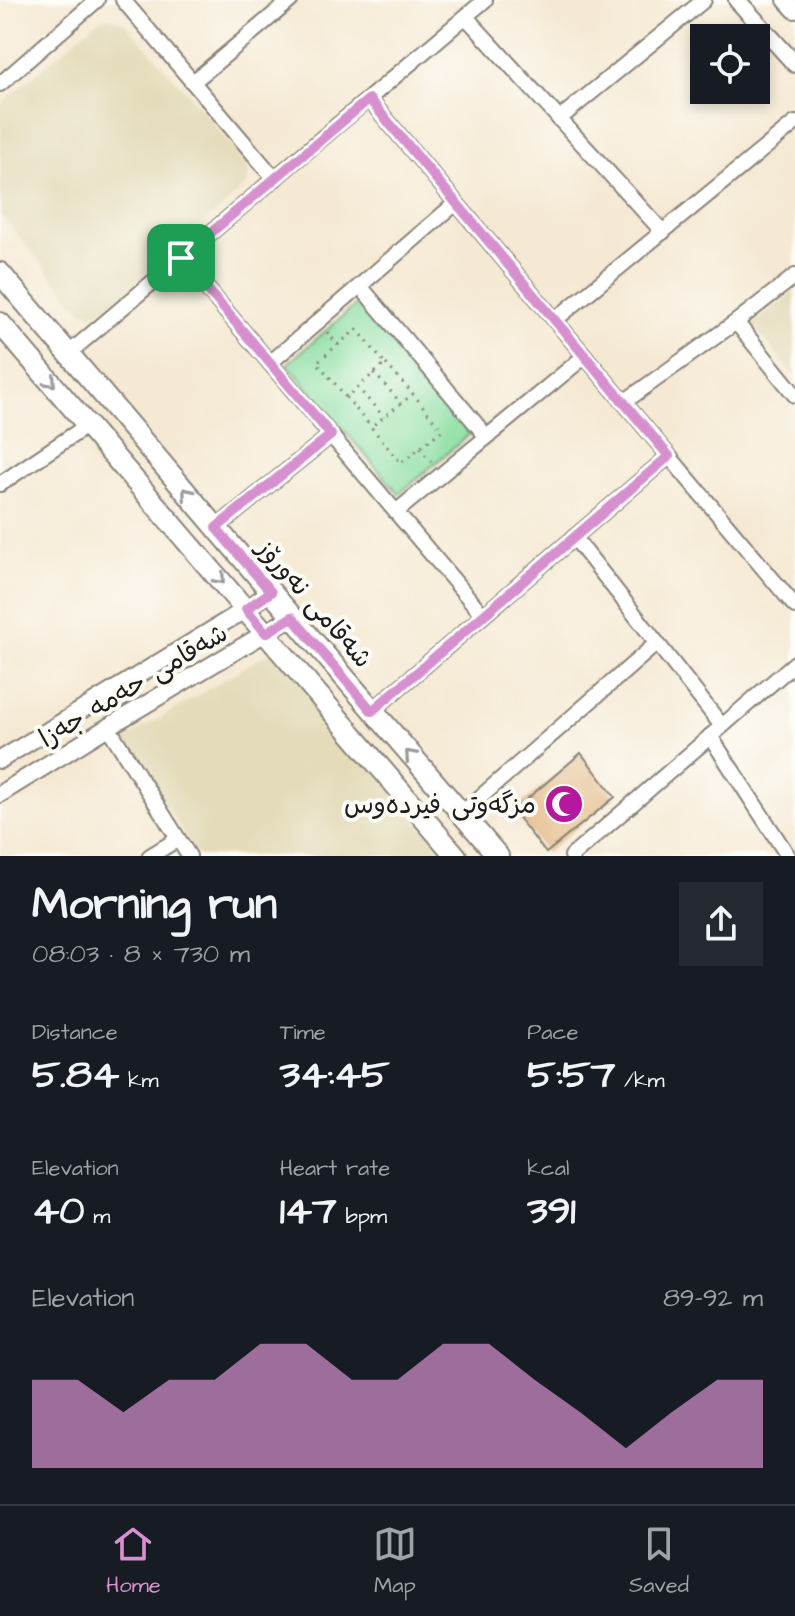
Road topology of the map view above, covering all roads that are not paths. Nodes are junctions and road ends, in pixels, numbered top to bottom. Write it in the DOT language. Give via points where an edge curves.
graph roads {
  1 [pos="97,0"];
  2 [pos="123,0"];
  3 [pos="291,0"];
  4 [pos="485,0"];
  5 [pos="704,0"];
  6 [pos="737,0"];
  7 [pos="786,0"];
  8 [pos="795,10"];
  9 [pos="466,17"];
  10 [pos="795,64"];
  11 [pos="193,82"];
  12 [pos="0,84"];
  13 [pos="369,99"];
  14 [pos="559,119"];
  15 [pos="795,123"];
  16 [pos="275,179"];
  17 [pos="456,203"];
  18 [pos="663,232"];
  19 [pos="181,258"];
  20 [pos="0,273"];
  21 [pos="795,276"];
  22 [pos="360,286"];
  23 [pos="555,320"];
  24 [pos="736,322"];
  25 [pos="0,323"];
  26 [pos="69,353"];
  27 [pos="585,356"];
  28 [pos="270,363"];
  29 [pos="795,395"];
  30 [pos="624,402"];
  31 [pos="88,425"];
  32 [pos="331,435"];
  33 [pos="487,437"];
  34 [pos="669,456"];
  35 [pos="0,484"];
  36 [pos="396,512"];
  37 [pos="216,528"];
  38 [pos="574,537"];
  39 [pos="271,592"];
  40 [pos="795,606"];
  41 [pos="246,609"];
  42 [pos="483,615"];
  43 [pos="292,617"];
  44 [pos="266,633"];
  45 [pos="657,643"];
  46 [pos="795,663"];
  47 [pos="372,711"];
  48 [pos="108,727"];
  49 [pos="716,731"];
  50 [pos="0,760"];
  51 [pos="0,794"];
  52 [pos="461,814"];
  53 [pos="178,839"];
  54 [pos="150,856"];
  55 [pos="189,856"];
  56 [pos="456,856"];
  57 [pos="498,856"];
  58 [pos="572,856"];
  59 [pos="788,856"];
  1 -- 12 [label="street"];
  2 -- 11 [label="street"];
  3 -- 11 [label="street"];
  4 -- 9 [label="street"];
  5 -- 14 [label="street"];
  6 -- 10 [label="street"];
  7 -- 8 [label="street"];
  9 -- 13 [label="street"];
  9 -- 14 [label="street"];
  11 -- 16 [label="street"];
  13 -- 16 [label="street"];
  13 -- 17 [label="street"];
  14 -- 18 [label="street"];
  15 -- 18 [label="street"];
  16 -- 19 [label="street"];
  17 -- 22 [label="street"];
  17 -- 23 [label="street"];
  18 -- 23 [label="street"];
  19 -- 26 [label="street"];
  19 -- 28 [label="street"];
  20 -- 26 [label="main road, شەقامی نەورۆز"];
  21 -- 24 [label="street"];
  22 -- 28 [label="street"];
  22 -- 33 [label="street"];
  23 -- 27 [label="street"];
  24 -- 29 [label="street"];
  24 -- 30 [label="street"];
  25 -- 31 [label="main road, one-way"];
  37 -- 26 [label="main road, شەقامی نەورۆز, one-way"];
  27 -- 30 [label="street"];
  27 -- 33 [label="street"];
  28 -- 32 [label="street"];
  30 -- 34 [label="street"];
  31 -- 35 [label="street"];
  31 -- 41 [label="main road, one-way"];
  32 -- 36 [label="street"];
  32 -- 37 [label="street"];
  33 -- 36 [label="street"];
  34 -- 38 [label="street"];
  34 -- 40 [label="street"];
  36 -- 42 [label="street"];
  37 -- 39 [label="main road, شەقامی نەورۆز"];
  38 -- 42 [label="street"];
  38 -- 45 [label="street"];
  39 -- 41 [label="street, شەقامی حەمە جەزا"];
  39 -- 43 [label="main road, شەقامی نەورۆز"];
  41 -- 44 [label="main road"];
  41 -- 50 [label="street, شەقامی حەمە جەزا"];
  42 -- 47 [label="street"];
  43 -- 44 [label="street, شەقامی حەمە جەزا"];
  43 -- 47 [label="main road, شەقامی نەورۆز"];
  44 -- 48 [label="street, شەقامی حەمە جەزا"];
  44 -- 56 [label="main road"];
  45 -- 49 [label="street"];
  45 -- 52 [label="street"];
  46 -- 49 [label="street"];
  52 -- 47 [label="main road, شەقامی نەورۆز, one-way"];
  48 -- 51 [label="street, شەقامی حەمە جەزا"];
  48 -- 53 [label="street"];
  49 -- 58 [label="street"];
  49 -- 59 [label="street"];
  52 -- 57 [label="main road, شەقامی نەورۆز"];
  53 -- 54 [label="street"];
  53 -- 55 [label="street"];
}
